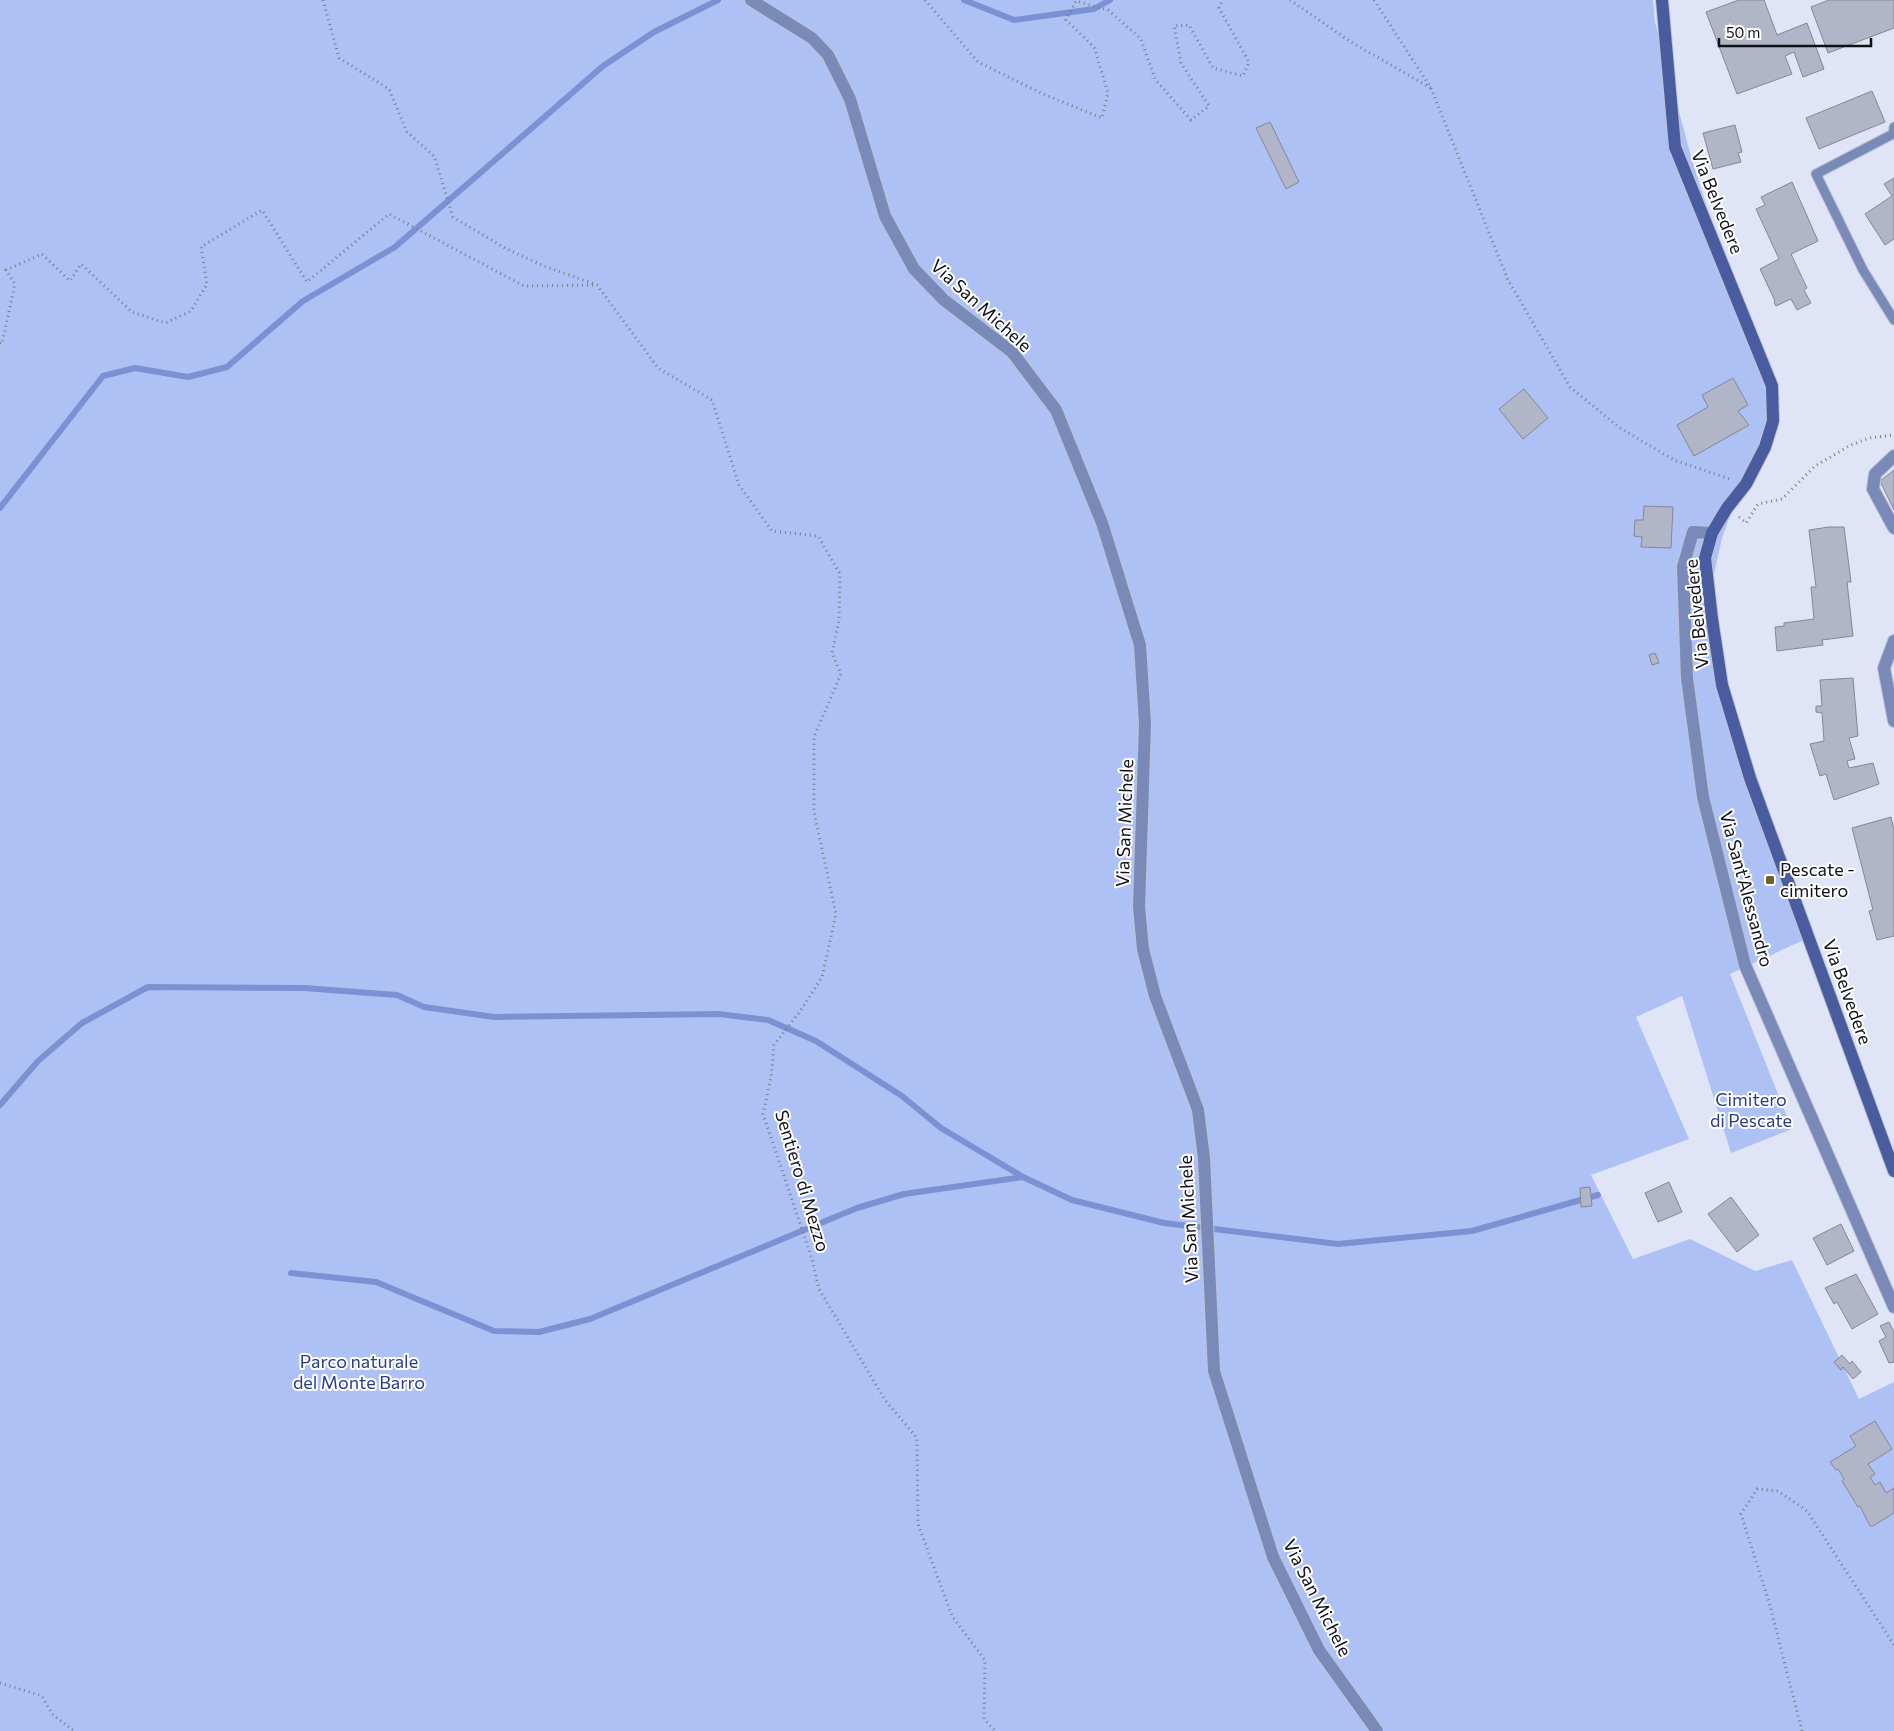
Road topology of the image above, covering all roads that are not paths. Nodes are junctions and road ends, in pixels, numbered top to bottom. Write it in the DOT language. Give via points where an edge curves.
graph roads {
  1 [pos="751,0"];
  2 [pos="1662,0"];
  3 [pos="1894,127"];
  4 [pos="1894,320"];
  5 [pos="1894,456"];
  6 [pos="1894,528"];
  7 [pos="1712,533"];
  8 [pos="1894,641"];
  9 [pos="1894,721"];
  10 [pos="1894,1171"];
  11 [pos="1894,1308"];
  12 [pos="1377,1731"];
  1 -- 12 [label="street, Via San Michele" via="812,38 828,55 850,99 885,216 914,269 944,300 1012,352 1056,410 1102,523 1140,644 1146,724 1140,907 1143,949 1155,996 1198,1110 1204,1158 1214,1372 1273,1557 1319,1650"];
  2 -- 7 [label="main road, Via Belvedere" via="1675,147 1772,386 1772,421 1765,448 1746,484"];
  3 -- 4 [label="lane" via="1892,134 1816,174 1863,270"];
  5 -- 6 [label="street" via="1875,474 1873,489"];
  7 -- 10 [label="main road, Via Belvedere" via="1704,558 1722,685 1750,778"];
  7 -- 11 [label="street, Via Sant'Alessandro" via="1693,532 1683,567 1687,678 1703,797 1745,965"];
  8 -- 9 [label="street" via="1884,668"];
}
